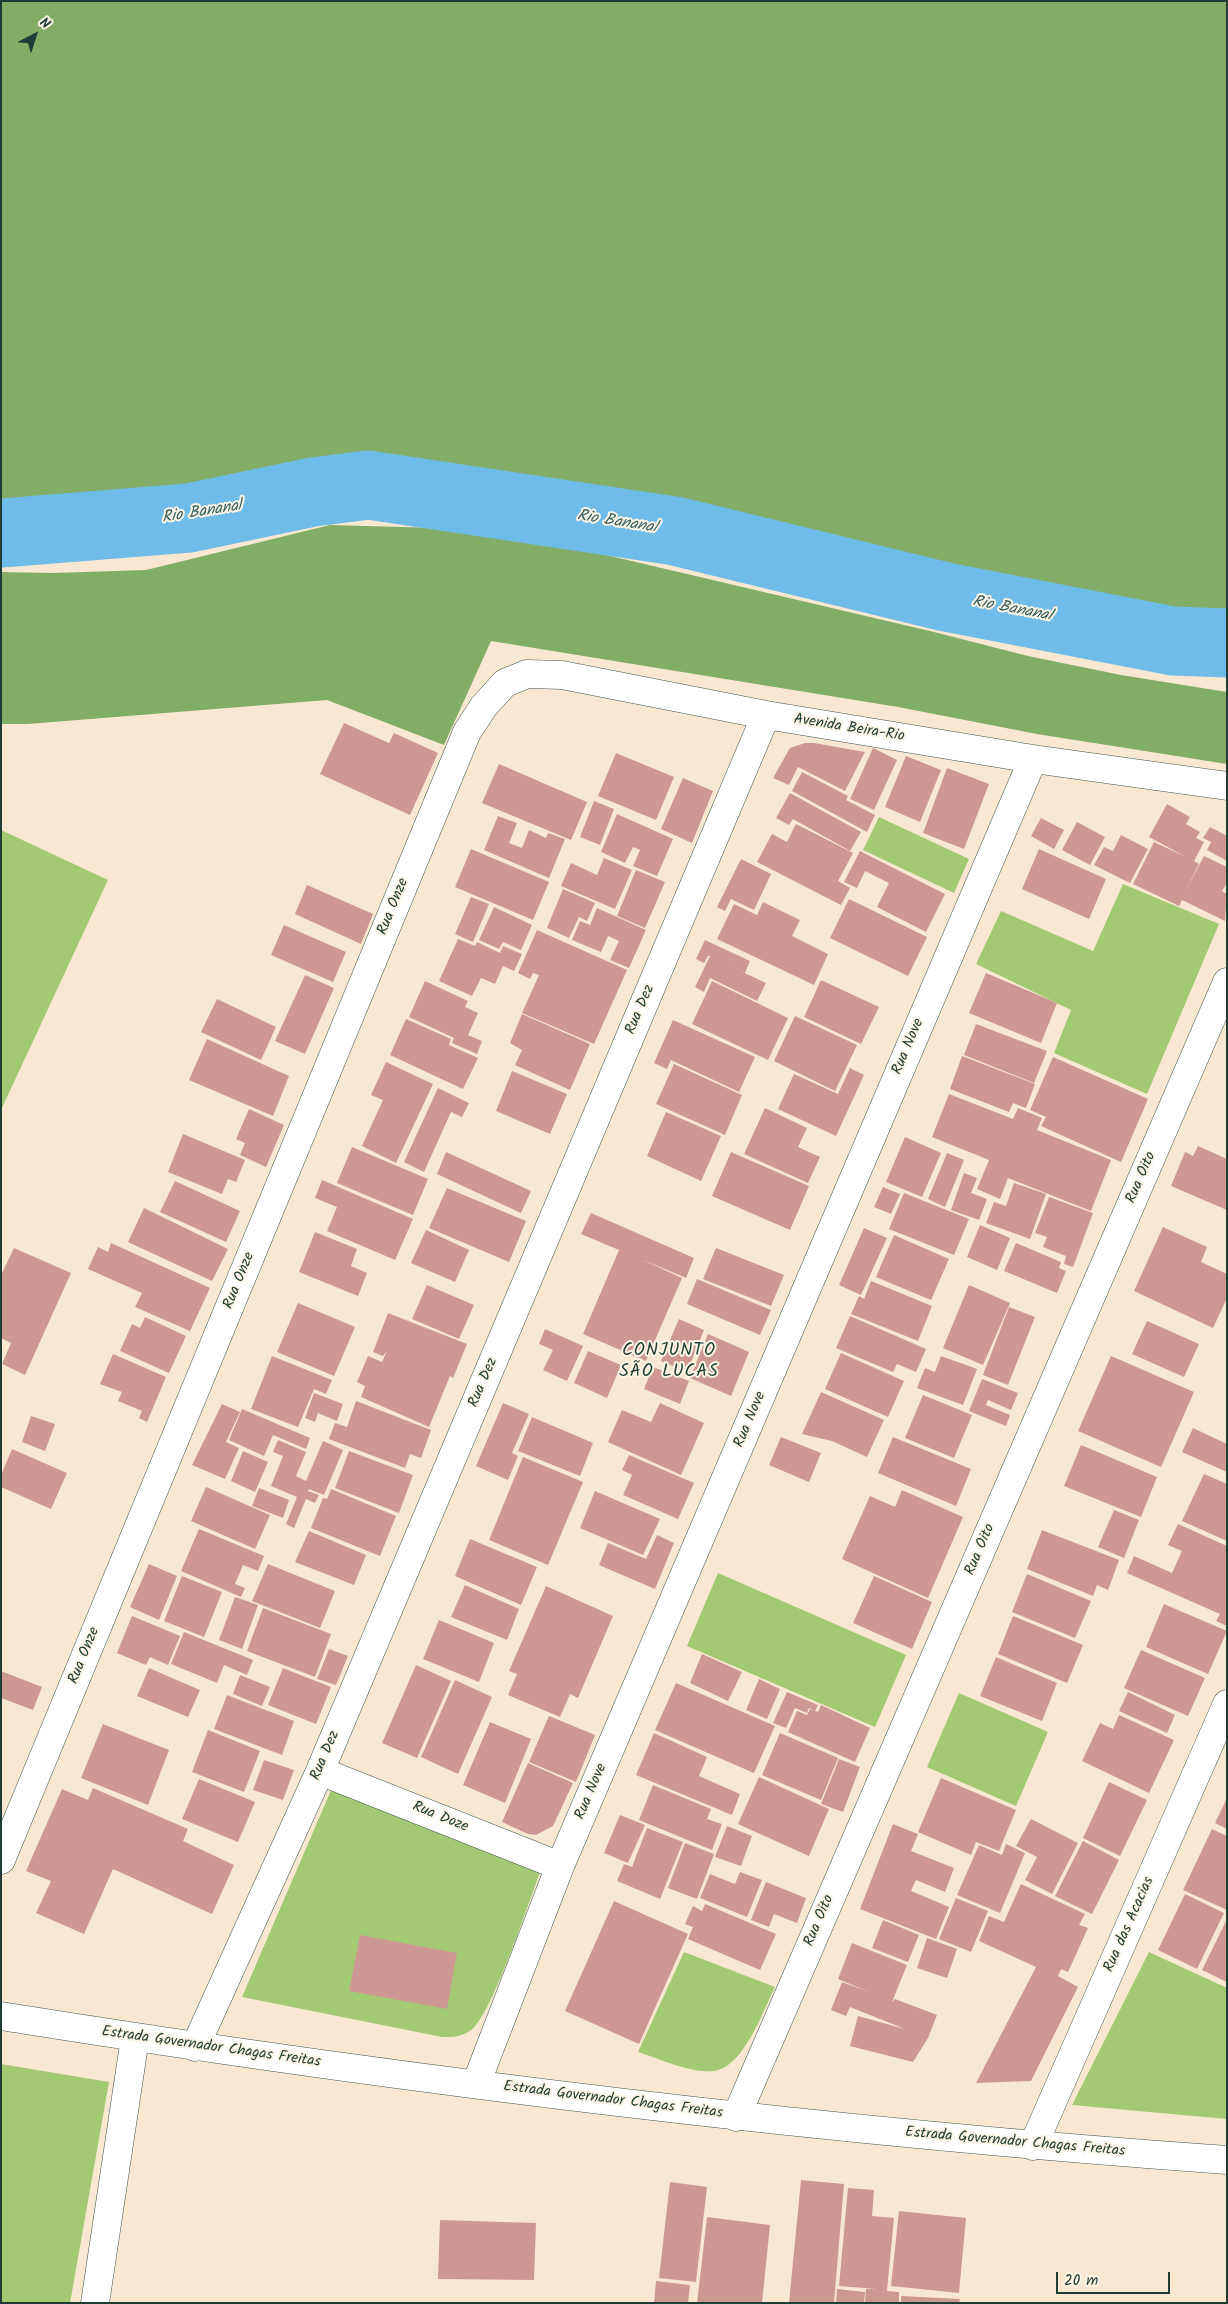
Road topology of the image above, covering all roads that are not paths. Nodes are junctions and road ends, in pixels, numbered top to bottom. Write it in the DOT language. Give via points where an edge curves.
graph roads {
  1 [pos="484,706"];
  2 [pos="766,715"];
  3 [pos="1033,759"];
  4 [pos="1227,786"];
  5 [pos="1227,982"];
  6 [pos="1227,1704"];
  7 [pos="320,1771"];
  8 [pos="1,1860"];
  9 [pos="560,1866"];
  10 [pos="1,2016"];
  11 [pos="135,2038"];
  12 [pos="195,2047"];
  13 [pos="476,2084"];
  14 [pos="736,2117"];
  15 [pos="1033,2146"];
  16 [pos="1227,2160"];
  17 [pos="95,2303"];
  1 -- 2 [label="street, Avenida Beira-Rio" via="505,683 527,674 562,675"];
  1 -- 8 [label="street, Rua Onze" via="463,741"];
  2 -- 3 [label="street, Avenida Beira-Rio"];
  2 -- 7 [label="street, Rua Dez"];
  3 -- 4 [label="street, Avenida Beira-Rio"];
  3 -- 9 [label="street, Rua Nove"];
  5 -- 14 [label="street, Rua Oito"];
  6 -- 15 [label="street, Rua das Acacias"];
  7 -- 9 [label="street, Rua Doze"];
  7 -- 12 [label="street, Rua Dez"];
  9 -- 13 [label="street, Rua Nove"];
  10 -- 11 [label="street, Estrada Governador Chagas Freitas"];
  11 -- 12 [label="street, Estrada Governador Chagas Freitas"];
  11 -- 17 [label="street"];
  12 -- 13 [label="street, Estrada Governador Chagas Freitas"];
  13 -- 14 [label="street, Estrada Governador Chagas Freitas"];
  14 -- 15 [label="street, Estrada Governador Chagas Freitas"];
  15 -- 16 [label="street, Estrada Governador Chagas Freitas"];
}
